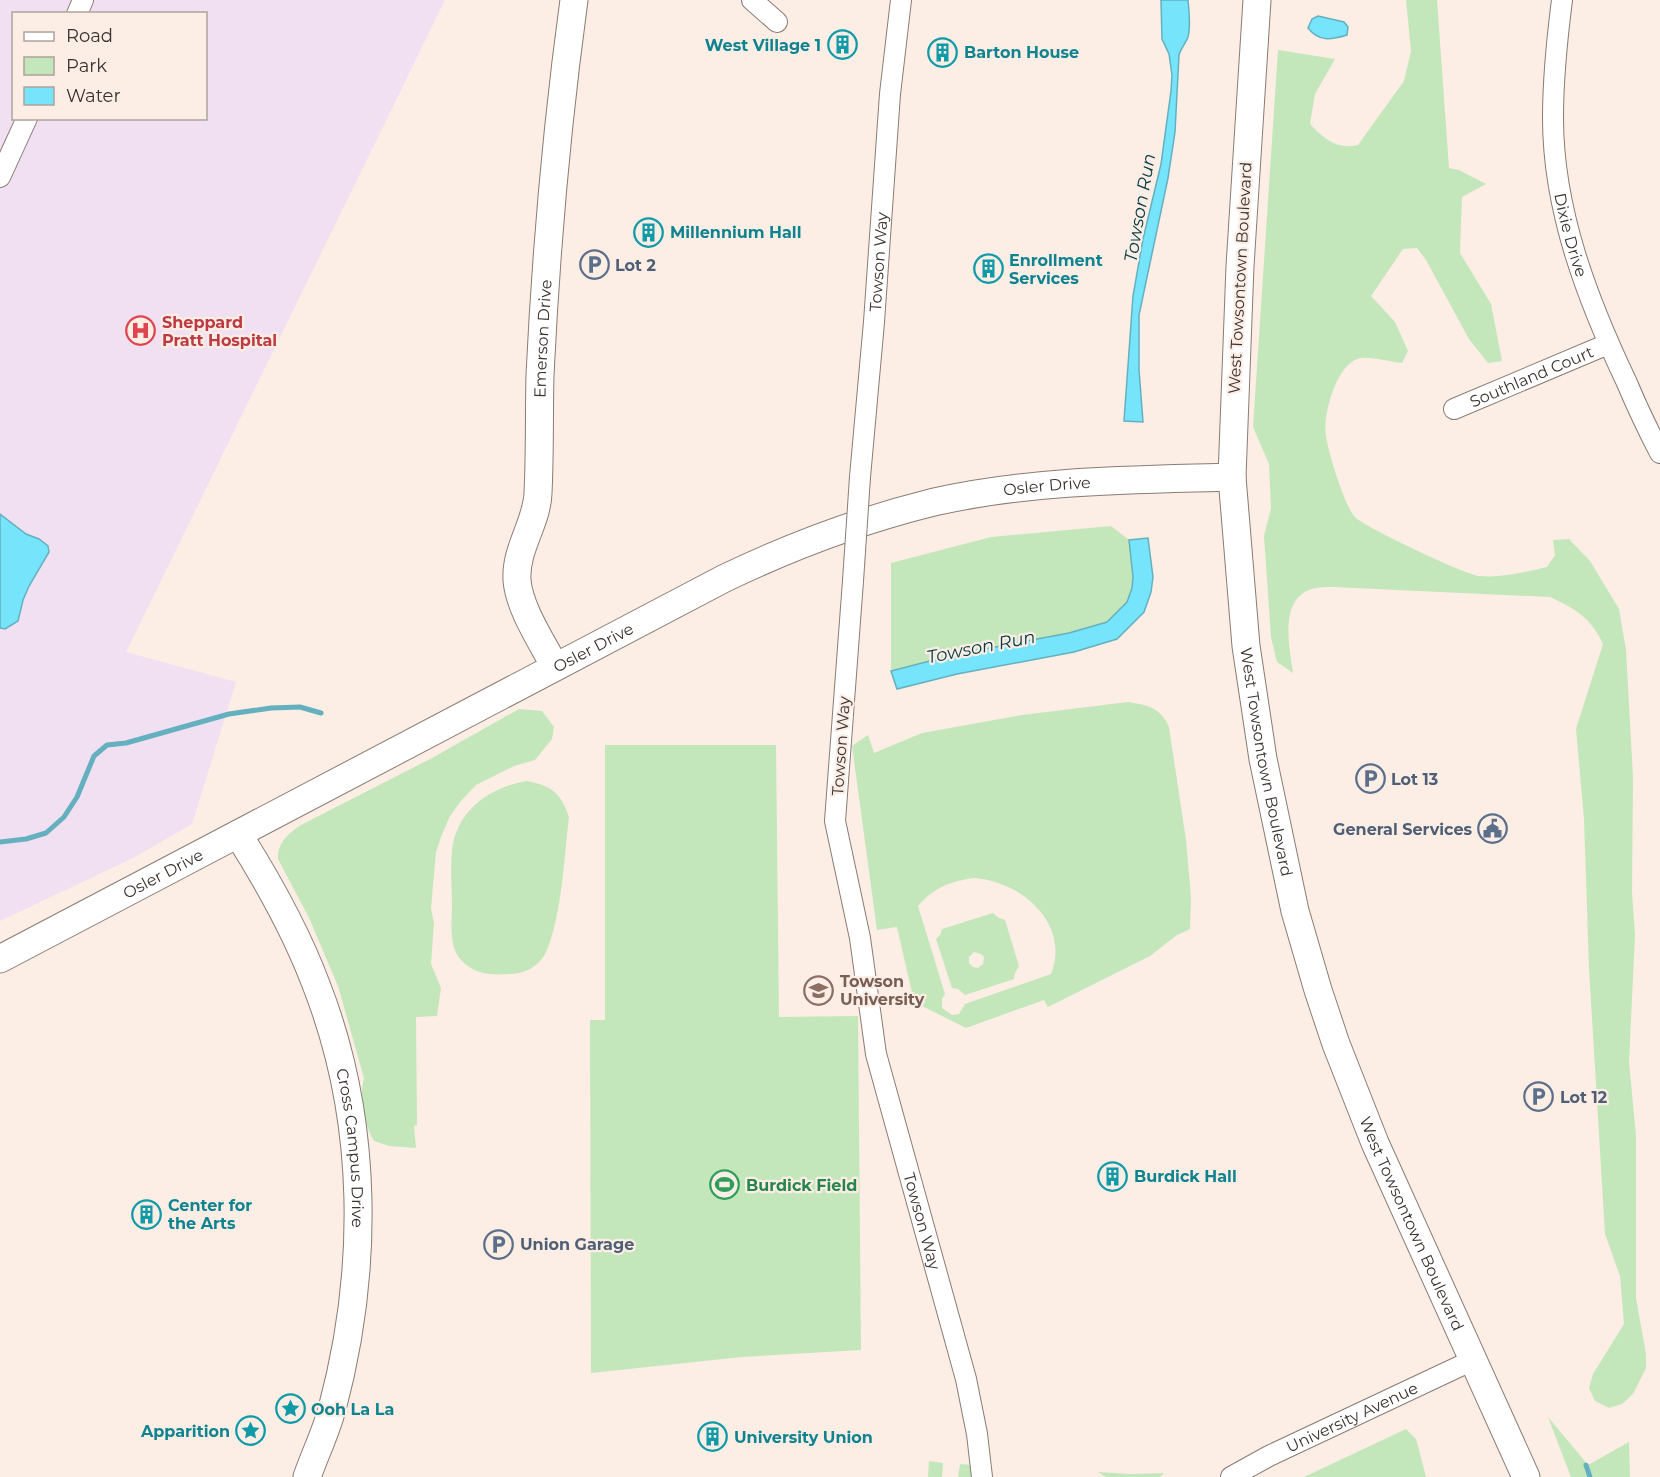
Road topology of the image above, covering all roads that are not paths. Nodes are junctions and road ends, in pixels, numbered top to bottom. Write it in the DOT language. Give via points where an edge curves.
graph roads {
  1 [pos="574,0"];
  2 [pos="752,0"];
  3 [pos="901,0"];
  4 [pos="1257,0"];
  5 [pos="1563,0"];
  6 [pos="777,22"];
  7 [pos="26,120"];
  8 [pos="0,177"];
  9 [pos="1608,344"];
  10 [pos="1454,409"];
  11 [pos="1660,453"];
  12 [pos="1232,477"];
  13 [pos="555,667"];
  14 [pos="238,834"];
  15 [pos="0,959"];
  16 [pos="1473,1360"];
  17 [pos="307,1477"];
  18 [pos="982,1477"];
  19 [pos="1231,1477"];
  20 [pos="1526,1477"];
  1 -- 13 [label="street, Emerson Drive" via="552,203 540,373 538,497 517,572 524,606"];
  2 -- 6 [label="street"];
  3 -- 18 [label="street, Towson Way, bridge" via="890,94 836,821 864,961 876,1054 954,1334"];
  4 -- 12 [label="street, West Towsontown Boulevard" via="1239,266"];
  5 -- 9 [label="street, Dixie Drive" via="1555,50 1553,120 1559,184 1576,261"];
  7 -- 8 [label="street"];
  9 -- 10 [label="street, Southland Court"];
  9 -- 11 [label="street, Dixie Drive"];
  12 -- 13 [label="street, Osler Drive" via="1007,490 935,502 880,517 762,560"];
  12 -- 16 [label="street, West Towsontown Boulevard" via="1254,707 1276,827 1304,945 1355,1094"];
  13 -- 14 [label="street, Osler Drive"];
  14 -- 15 [label="street, Osler Drive"];
  14 -- 17 [label="street, Cross Campus Drive" via="283,910 318,988 340,1062 356,1160 359,1241 351,1318 332,1410"];
  16 -- 19 [label="street, University Avenue"];
  16 -- 20 [label="street, West Towsontown Boulevard"];
}
